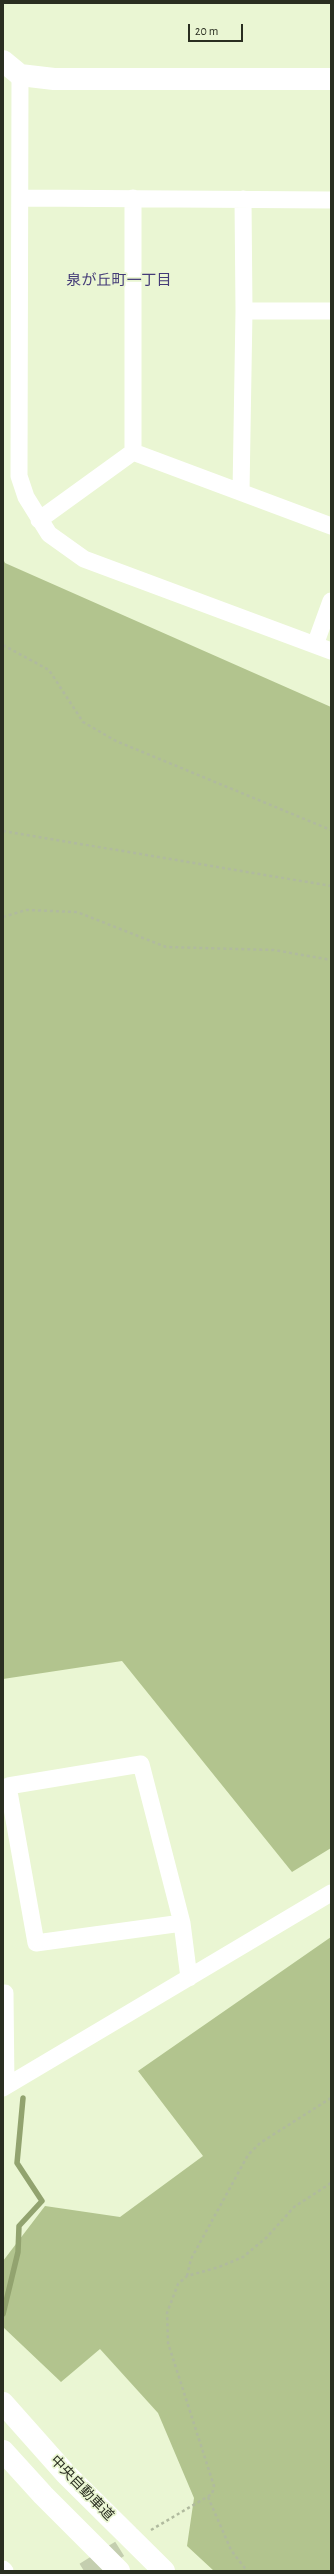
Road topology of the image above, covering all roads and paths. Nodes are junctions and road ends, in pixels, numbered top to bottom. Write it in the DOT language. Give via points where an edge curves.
graph roads {
  1 [pos="3,61"];
  2 [pos="20,75"];
  3 [pos="331,79"];
  4 [pos="21,198"];
  5 [pos="134,198"];
  6 [pos="243,199"];
  7 [pos="331,200"];
  8 [pos="244,311"];
  9 [pos="331,311"];
  10 [pos="134,452"];
  11 [pos="241,492"];
  12 [pos="39,520"];
  13 [pos="331,526"];
  14 [pos="331,601"];
  15 [pos="3,645"];
  16 [pos="315,645"];
  17 [pos="331,651"];
  18 [pos="331,830"];
  19 [pos="3,831"];
  20 [pos="331,886"];
  21 [pos="3,917"];
  22 [pos="331,960"];
  23 [pos="331,1893"];
  24 [pos="182,1923"];
  25 [pos="189,1978"];
  26 [pos="5,1993"];
  27 [pos="4,2087"];
  28 [pos="331,2098"];
  29 [pos="331,2183"];
  30 [pos="187,2276"];
  31 [pos="3,2403"];
  32 [pos="3,2450"];
  33 [pos="208,2497"];
  34 [pos="148,2531"];
  35 [pos="3,2568"];
  36 [pos="6,2571"];
  37 [pos="119,2571"];
  38 [pos="164,2571"];
  39 [pos="247,2571"];
  1 -- 2 [label="main road"];
  2 -- 3 [label="main road" via="54,79"];
  2 -- 4 [label="street"];
  4 -- 5 [label="street"];
  4 -- 12 [label="street" via="19,476 26,497"];
  5 -- 6 [label="street"];
  5 -- 10 [label="street"];
  6 -- 7 [label="street"];
  6 -- 8 [label="street"];
  8 -- 9 [label="street"];
  8 -- 11 [label="street"];
  10 -- 11 [label="street"];
  10 -- 12 [label="street"];
  11 -- 13 [label="street"];
  12 -- 16 [label="street" via="49,534 84,559"];
  14 -- 16 [label="street"];
  15 -- 18 [label="path" via="49,670 84,722 116,741"];
  16 -- 17 [label="street"];
  19 -- 20 [label="path"];
  21 -- 22 [label="path" via="26,910 77,912 166,947 274,950"];
  23 -- 25 [label="street"];
  24 -- 24 [label="street" via="141,1764 8,1786 36,1942"];
  24 -- 25 [label="street"];
  25 -- 27 [label="street"];
  26 -- 27 [label="street"];
  28 -- 30 [label="path" via="260,2143 248,2155 191,2259"];
  29 -- 30 [label="path" via="294,2207 267,2237 243,2257"];
  30 -- 33 [label="path" via="178,2284 167,2313 168,2343 214,2486 212,2494"];
  31 -- 38 [label="main road, 中央自動車道" via="66,2474"];
  32 -- 37 [label="main road" via="43,2495"];
  33 -- 34 [label="path"];
  33 -- 39 [label="path" via="231,2550"];
  35 -- 36 [label="street"];
}
